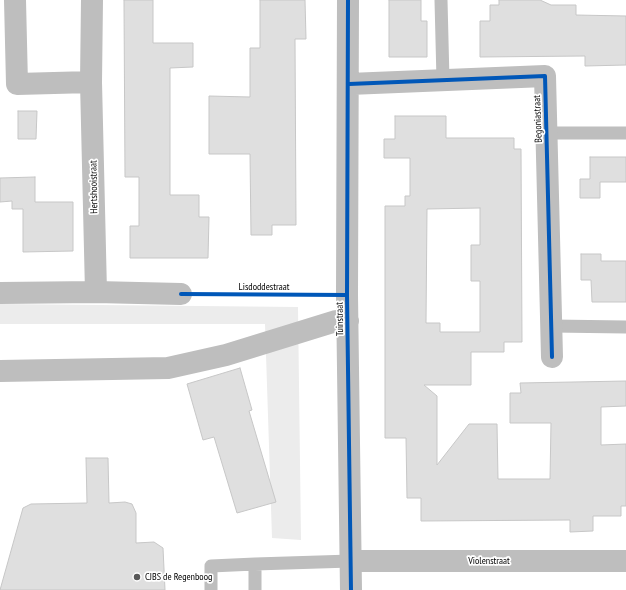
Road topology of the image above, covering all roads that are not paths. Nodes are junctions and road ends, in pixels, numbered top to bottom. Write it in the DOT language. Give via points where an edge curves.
graph roads {
  1 [pos="15,0"];
  2 [pos="92,0"];
  3 [pos="348,0"];
  4 [pos="441,0"];
  5 [pos="443,80"];
  6 [pos="92,82"];
  7 [pos="349,84"];
  8 [pos="547,133"];
  9 [pos="626,133"];
  10 [pos="96,292"];
  11 [pos="0,293"];
  12 [pos="181,294"];
  13 [pos="348,321"];
  14 [pos="552,326"];
  15 [pos="626,327"];
  16 [pos="552,357"];
  17 [pos="0,371"];
  18 [pos="351,561"];
  19 [pos="626,561"];
  20 [pos="255,564"];
  21 [pos="211,590"];
  22 [pos="255,590"];
  23 [pos="351,590"];
  1 -- 6 [label="street" via="17,84"];
  2 -- 6 [label="street, Hertshooistraat"];
  3 -- 7 [label="street, Tuinstraat"];
  4 -- 5 [label="lane"];
  5 -- 7 [label="street, Begoniastraat"];
  5 -- 8 [label="street, Begoniastraat" via="545,76"];
  6 -- 10 [label="street, Hertshooistraat"];
  7 -- 13 [label="street, Tuinstraat"];
  8 -- 9 [label="lane"];
  8 -- 14 [label="street, Begoniastraat"];
  10 -- 11 [label="street"];
  10 -- 12 [label="street"];
  13 -- 17 [label="street" via="336,321 226,355 168,368"];
  13 -- 18 [label="street, Tuinstraat"];
  14 -- 15 [label="lane"];
  14 -- 16 [label="street, Begoniastraat"];
  18 -- 19 [label="street, Violenstraat"];
  18 -- 20 [label="lane"];
  18 -- 23 [label="street, Tuinstraat"];
  20 -- 21 [label="lane" via="211,566"];
  20 -- 22 [label="lane"];
}
